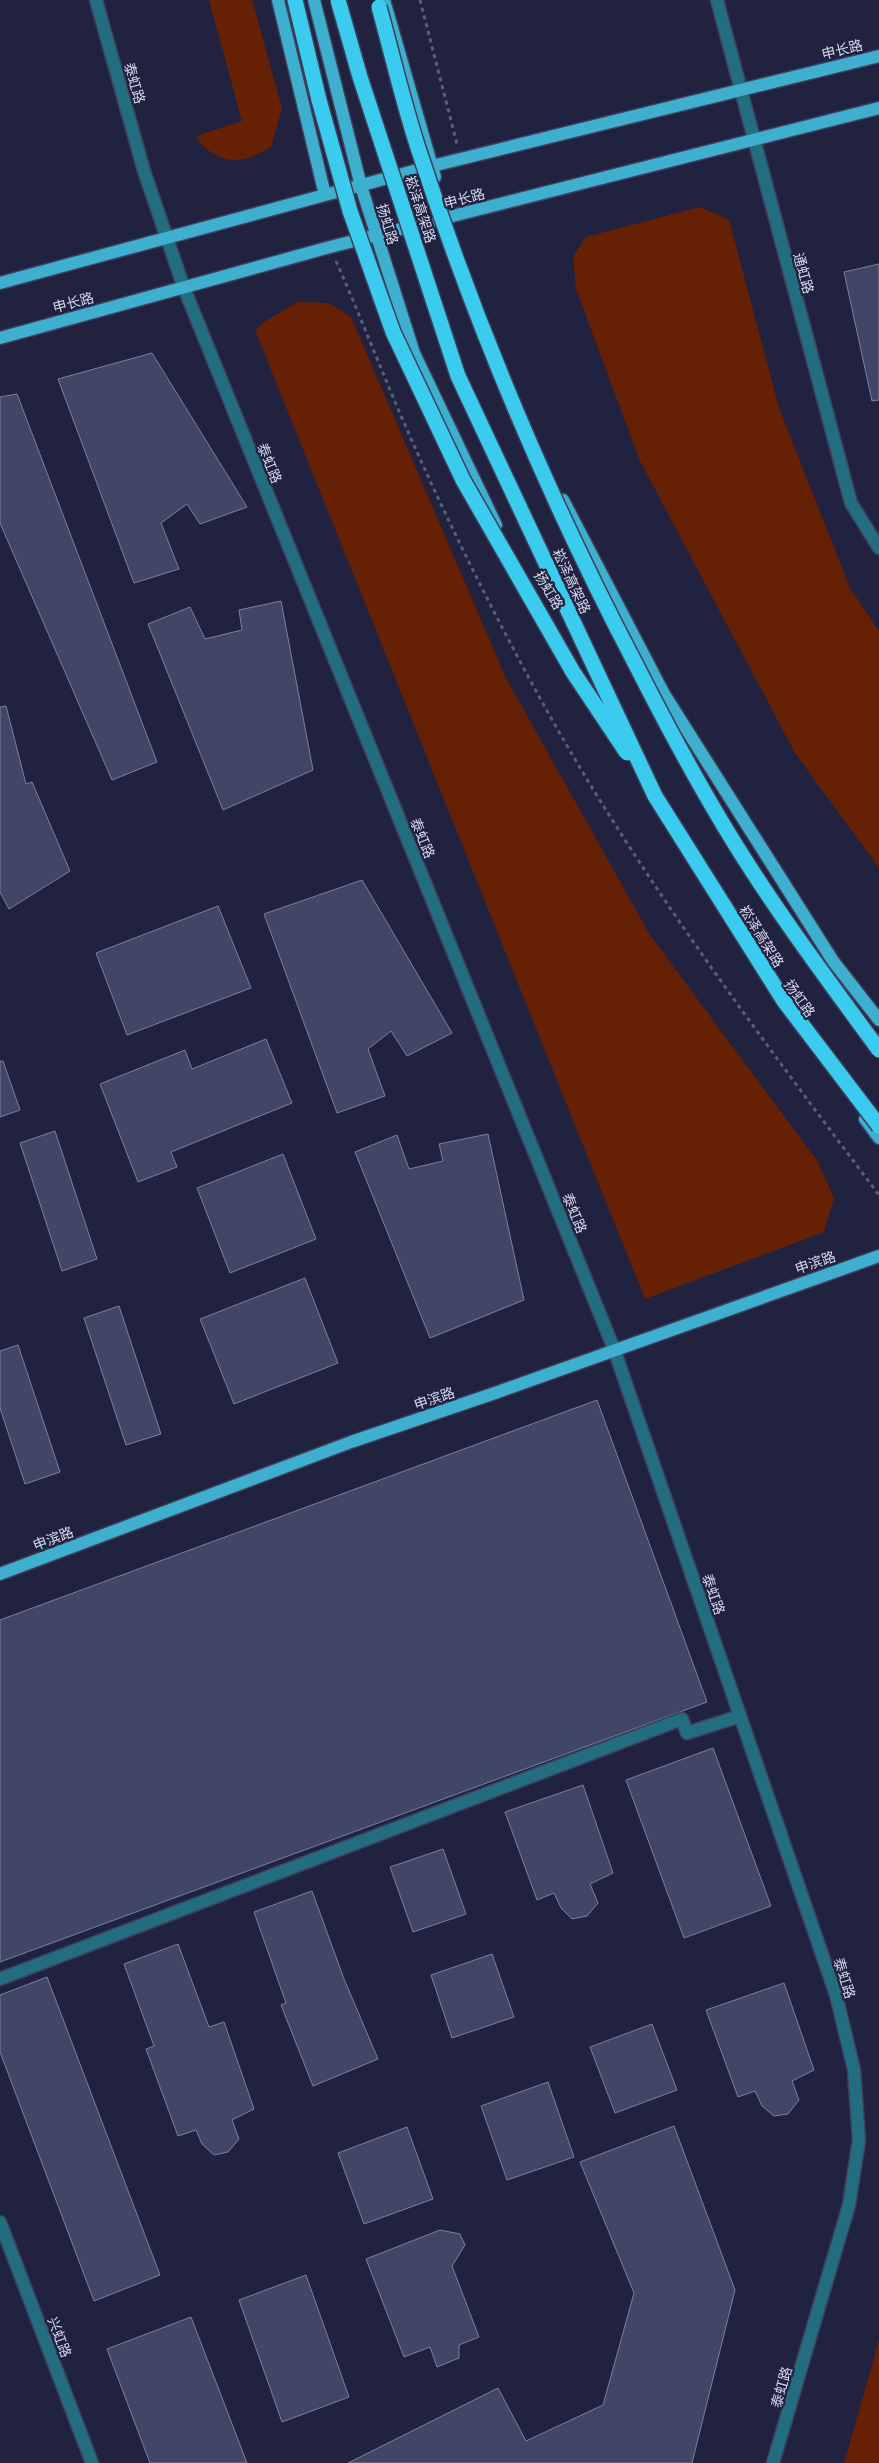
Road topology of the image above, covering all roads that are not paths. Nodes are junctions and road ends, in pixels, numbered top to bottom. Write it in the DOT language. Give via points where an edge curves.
graph roads {
  1 [pos="96,0"];
  2 [pos="278,0"];
  3 [pos="295,0"];
  4 [pos="314,0"];
  5 [pos="338,0"];
  6 [pos="718,0"];
  7 [pos="379,2"];
  8 [pos="879,56"];
  9 [pos="740,90"];
  10 [pos="879,108"];
  11 [pos="752,138"];
  12 [pos="432,166"];
  13 [pos="361,186"];
  14 [pos="325,195"];
  15 [pos="448,218"];
  16 [pos="376,236"];
  17 [pos="167,239"];
  18 [pos="0,283"];
  19 [pos="184,288"];
  20 [pos="0,338"];
  21 [pos="879,548"];
  22 [pos="655,796"];
  23 [pos="879,1020"];
  24 [pos="879,1050"];
  25 [pos="879,1126"];
  26 [pos="879,1138"];
  27 [pos="879,1256"];
  28 [pos="614,1349"];
  29 [pos="0,1574"];
  30 [pos="740,1716"];
  31 [pos="0,1979"];
  32 [pos="0,2222"];
  33 [pos="92,2463"];
  34 [pos="773,2463"];
  1 -- 17 [label="street, 泰虹路" via="144,171"];
  2 -- 14 [label="main road"];
  3 -- 22 [label="highway, bridge" via="350,211 393,332 463,480 573,672"];
  4 -- 13 [label="main road, 扬虹路"];
  5 -- 22 [label="highway, 崧泽高架路, bridge" via="458,376"];
  6 -- 9 [label="street, 通虹路"];
  7 -- 12 [label="main road"];
  7 -- 24 [label="highway, 崧泽高架路, bridge" via="417,145 457,263 502,380 591,577 673,737 735,845"];
  8 -- 9 [label="main road, 申长路"];
  9 -- 11 [label="street, 通虹路"];
  9 -- 12 [label="main road, 申长路"];
  10 -- 11 [label="main road, 申长路"];
  11 -- 15 [label="main road, 申长路"];
  11 -- 21 [label="street, 通虹路" via="851,503"];
  12 -- 13 [label="main road, 申长路"];
  12 -- 15 [label="main road"];
  13 -- 14 [label="main road, 申长路"];
  13 -- 16 [label="main road, 扬虹路"];
  14 -- 17 [label="main road, 申长路"];
  15 -- 16 [label="main road, 申长路"];
  15 -- 23 [label="main road" via="531,439 664,694 833,961"];
  16 -- 19 [label="main road, 申长路"];
  16 -- 26 [label="main road, 扬虹路" via="414,353 512,559 733,926"];
  17 -- 18 [label="main road, 申长路"];
  17 -- 19 [label="street, 泰虹路"];
  19 -- 20 [label="main road, 申长路"];
  19 -- 28 [label="street, 泰虹路"];
  22 -- 25 [label="highway, 崧泽高架路, bridge" via="784,1001"];
  27 -- 28 [label="main road, 申滨路"];
  28 -- 29 [label="main road, 申滨路" via="351,1442"];
  28 -- 30 [label="street, 泰虹路"];
  30 -- 31 [label="street" via="687,1733 682,1719"];
  30 -- 34 [label="street, 泰虹路" via="836,1995 854,2070 859,2140 849,2205"];
  32 -- 33 [label="street, 兴虹路"];
}
